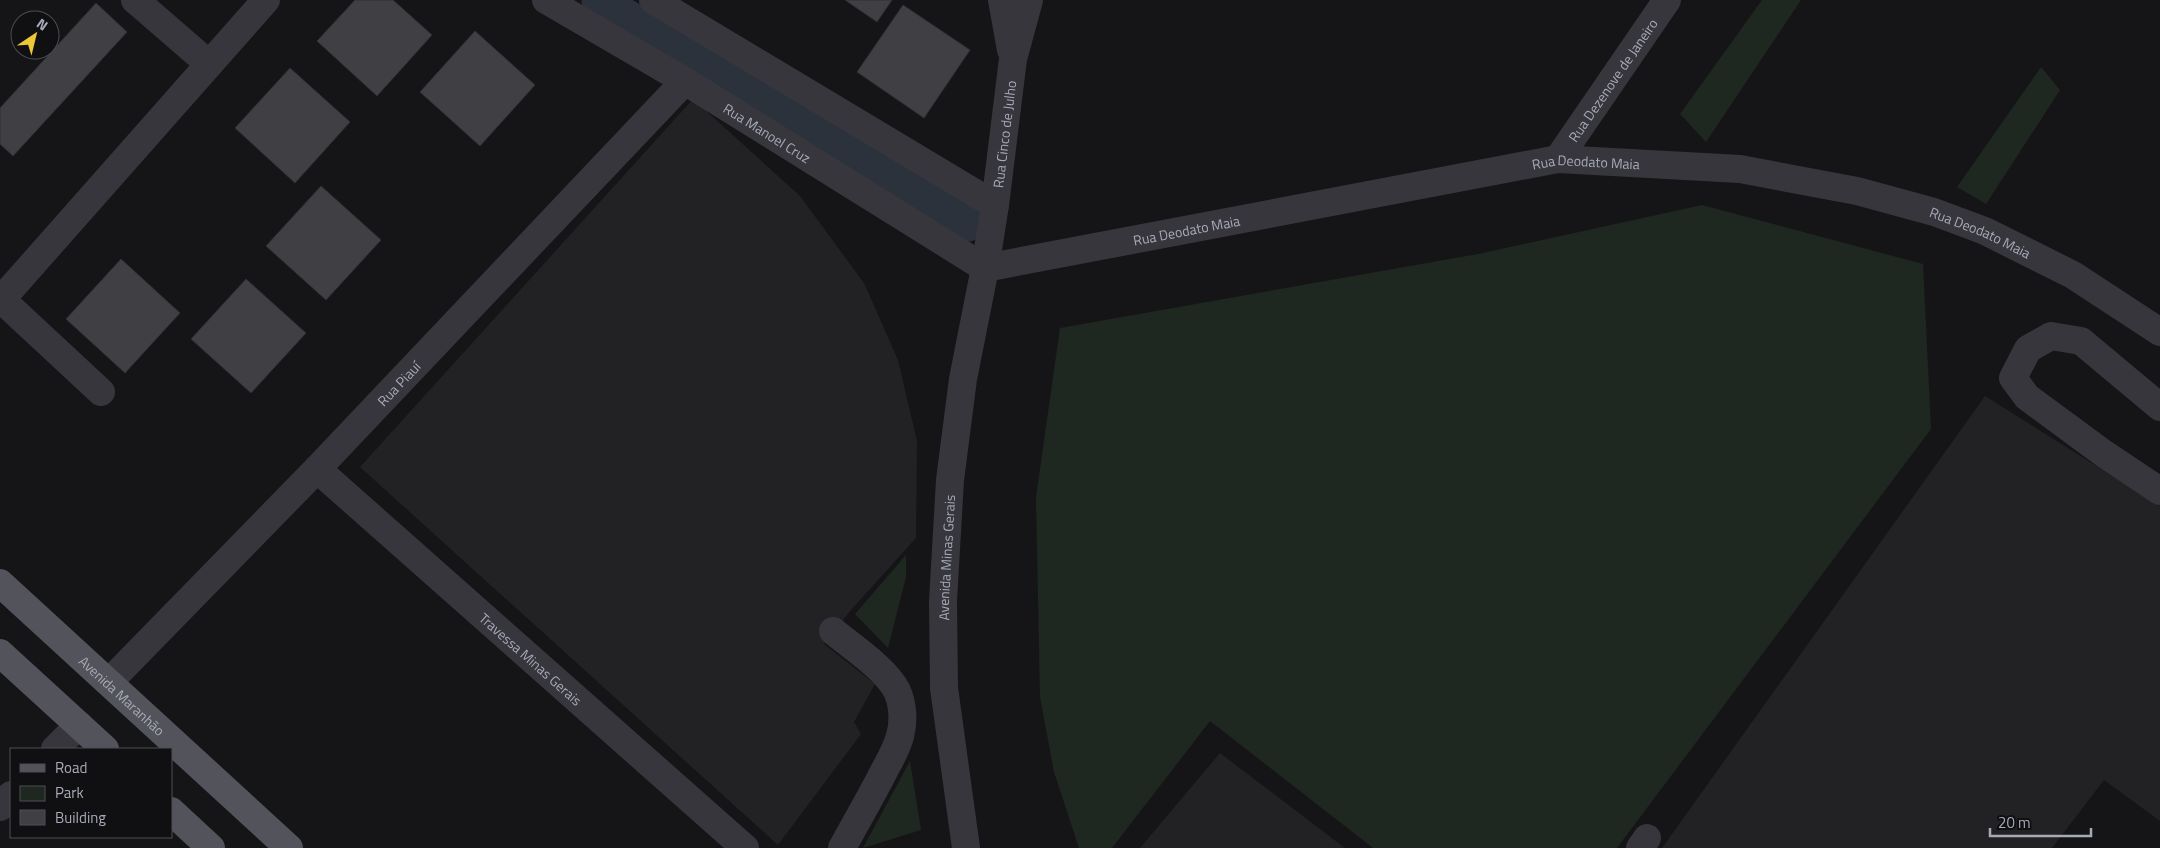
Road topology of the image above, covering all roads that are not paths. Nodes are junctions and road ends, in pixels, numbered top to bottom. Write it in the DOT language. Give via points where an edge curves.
graph roads {
  1 [pos="134,0"];
  2 [pos="266,0"];
  3 [pos="546,0"];
  4 [pos="652,0"];
  5 [pos="1002,0"];
  6 [pos="1028,0"];
  7 [pos="1667,0"];
  8 [pos="1013,59"];
  9 [pos="209,64"];
  10 [pos="685,81"];
  11 [pos="1558,160"];
  12 [pos="995,205"];
  13 [pos="985,268"];
  14 [pos="1,300"];
  15 [pos="2160,332"];
  16 [pos="101,392"];
  17 [pos="2160,407"];
  18 [pos="317,469"];
  19 [pos="2160,490"];
  20 [pos="0,583"];
  21 [pos="833,631"];
  22 [pos="0,653"];
  23 [pos="108,682"];
  24 [pos="79,725"];
  25 [pos="56,748"];
  26 [pos="104,748"];
  27 [pos="10,796"];
  28 [pos="0,807"];
  29 [pos="172,812"];
  30 [pos="211,848"];
  31 [pos="289,848"];
  32 [pos="745,848"];
  33 [pos="842,848"];
  34 [pos="966,848"];
  1 -- 9 [label="street"];
  2 -- 9 [label="street"];
  3 -- 10 [label="street, Rua Manoel Cruz"];
  4 -- 12 [label="street"];
  5 -- 8 [label="street"];
  6 -- 8 [label="street, Rua Cinco de Julho"];
  7 -- 11 [label="street, Rua Dezenove de Janeiro"];
  8 -- 12 [label="street, Rua Cinco de Julho"];
  9 -- 14 [label="street"];
  10 -- 13 [label="street, Rua Manoel Cruz"];
  10 -- 18 [label="street, Rua Piauí"];
  11 -- 13 [label="street, Rua Deodato Maia"];
  11 -- 15 [label="street, Rua Deodato Maia" via="1740,169 1857,190 1924,209 1985,231 2073,275"];
  12 -- 13 [label="street, Rua Cinco de Julho"];
  13 -- 34 [label="street, Avenida Minas Gerais" via="963,379 950,480 943,601 944,688"];
  14 -- 16 [label="street"];
  17 -- 19 [label="street" via="2081,341 2051,336 2028,349 2012,378 2027,397"];
  18 -- 23 [label="street, Rua Piauí"];
  18 -- 32 [label="street, Travessa Minas Gerais"];
  20 -- 23 [label="main road, Avenida Maranhão"];
  21 -- 33 [label="street" via="891,682 897,691 902,719 900,737 891,758"];
  22 -- 24 [label="main road"];
  23 -- 31 [label="main road, Avenida Maranhão"];
  24 -- 25 [label="street"];
  24 -- 26 [label="main road"];
  27 -- 28 [label="street"];
  29 -- 30 [label="main road"];
}
